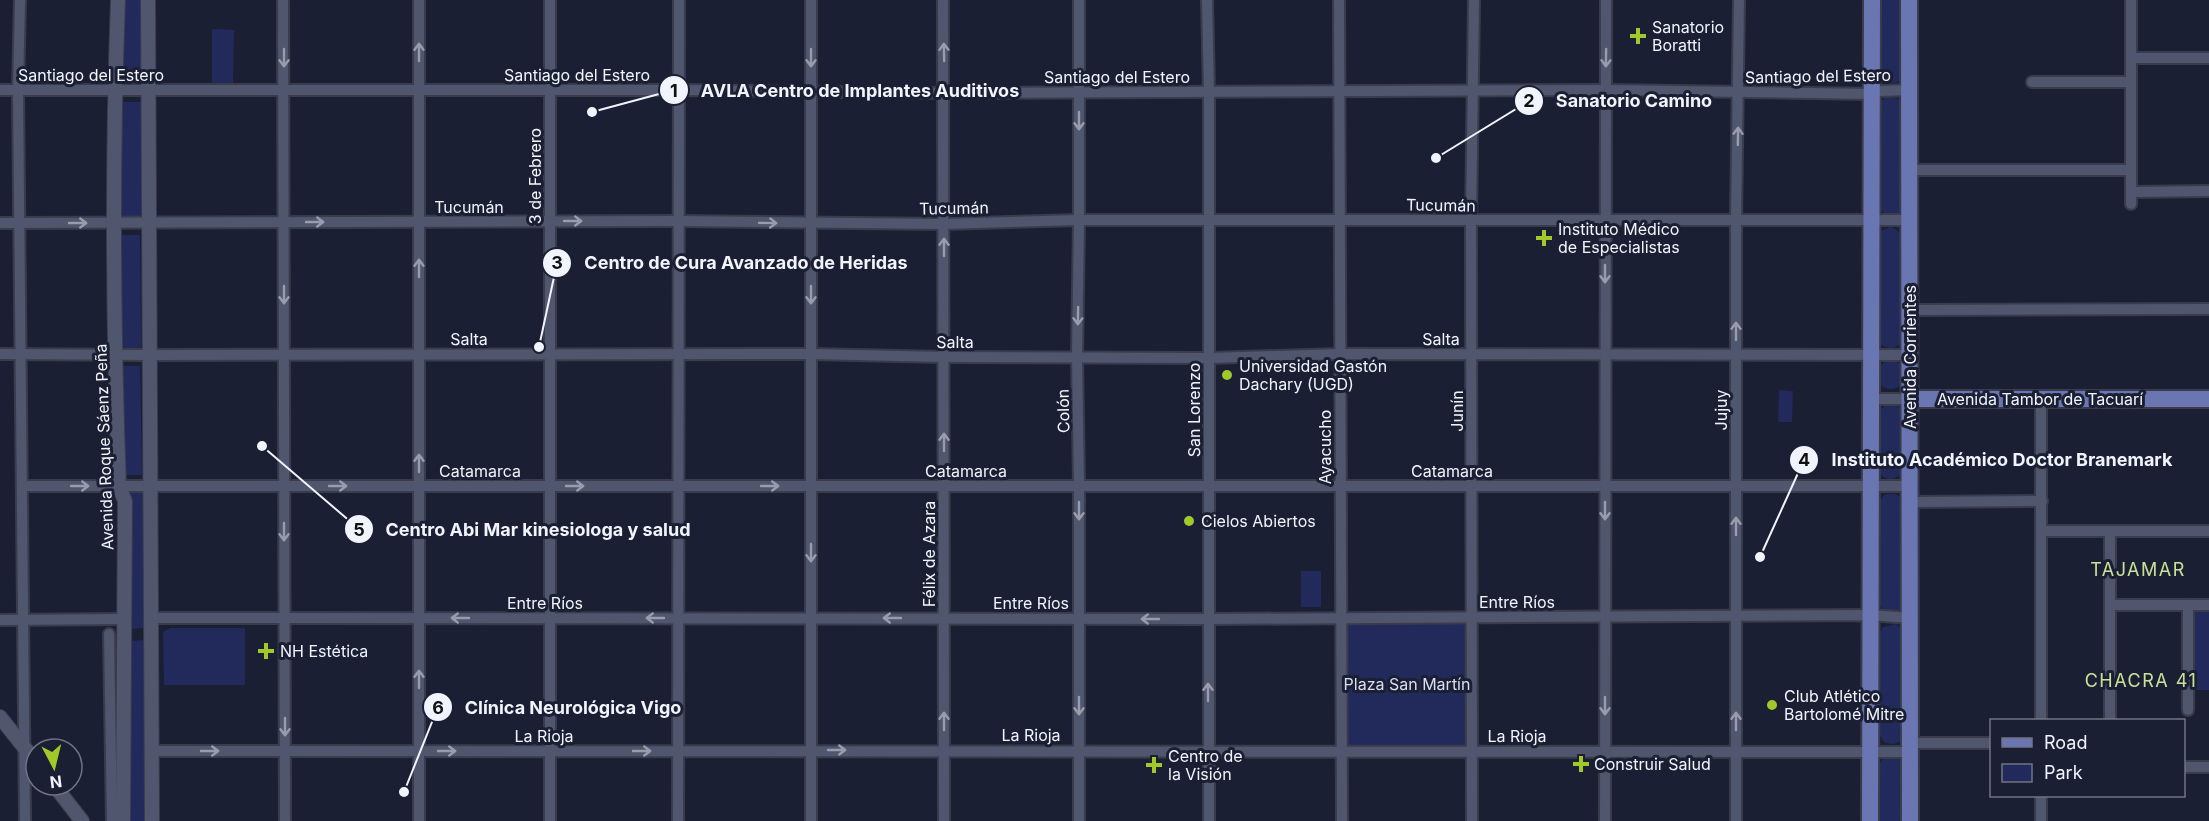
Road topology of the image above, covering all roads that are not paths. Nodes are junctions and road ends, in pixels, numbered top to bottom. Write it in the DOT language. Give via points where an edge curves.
graph roads {
  1 [pos="20,0"];
  2 [pos="118,0"];
  3 [pos="148,0"];
  4 [pos="284,0"];
  5 [pos="420,0"];
  6 [pos="550,0"];
  7 [pos="679,0"];
  8 [pos="811,0"];
  9 [pos="943,0"];
  10 [pos="1079,0"];
  11 [pos="1207,0"];
  12 [pos="1339,0"];
  13 [pos="1474,0"];
  14 [pos="1606,0"];
  15 [pos="1739,0"];
  16 [pos="1872,0"];
  17 [pos="1909,0"];
  18 [pos="2131,0"];
  19 [pos="2131,58"];
  20 [pos="2209,58"];
  21 [pos="2032,82"];
  22 [pos="2131,82"];
  23 [pos="0,90"];
  24 [pos="18,90"];
  25 [pos="147,90"];
  26 [pos="419,90"];
  27 [pos="679,90"];
  28 [pos="1605,90"];
  29 [pos="1909,90"];
  30 [pos="115,91"];
  31 [pos="284,91"];
  32 [pos="551,91"];
  33 [pos="1473,91"];
  34 [pos="812,92"];
  35 [pos="1079,92"];
  36 [pos="1341,92"];
  37 [pos="944,93"];
  38 [pos="1209,93"];
  39 [pos="1739,93"];
  40 [pos="1872,94"];
  41 [pos="1910,170"];
  42 [pos="2131,171"];
  43 [pos="2209,191"];
  44 [pos="2131,192"];
  45 [pos="2131,204"];
  46 [pos="1341,219"];
  47 [pos="1079,220"];
  48 [pos="1209,220"];
  49 [pos="1605,220"];
  50 [pos="1736,220"];
  51 [pos="1871,220"];
  52 [pos="1909,220"];
  53 [pos="679,221"];
  54 [pos="1471,221"];
  55 [pos="284,222"];
  56 [pos="419,222"];
  57 [pos="550,222"];
  58 [pos="0,223"];
  59 [pos="20,223"];
  60 [pos="114,223"];
  61 [pos="148,223"];
  62 [pos="812,224"];
  63 [pos="944,224"];
  64 [pos="2209,309"];
  65 [pos="1910,310"];
  66 [pos="0,354"];
  67 [pos="21,354"];
  68 [pos="116,354"];
  69 [pos="284,354"];
  70 [pos="419,354"];
  71 [pos="550,354"];
  72 [pos="679,354"];
  73 [pos="811,354"];
  74 [pos="1340,354"];
  75 [pos="1472,354"];
  76 [pos="1605,354"];
  77 [pos="1736,354"];
  78 [pos="1871,354"];
  79 [pos="149,355"];
  80 [pos="1910,355"];
  81 [pos="944,357"];
  82 [pos="1077,357"];
  83 [pos="1209,358"];
  84 [pos="1870,399"];
  85 [pos="1910,399"];
  86 [pos="2041,399"];
  87 [pos="2209,399"];
  88 [pos="22,486"];
  89 [pos="119,486"];
  90 [pos="151,486"];
  91 [pos="284,486"];
  92 [pos="419,486"];
  93 [pos="550,486"];
  94 [pos="678,486"];
  95 [pos="811,486"];
  96 [pos="944,486"];
  97 [pos="1079,486"];
  98 [pos="1209,486"];
  99 [pos="1341,486"];
  100 [pos="1473,486"];
  101 [pos="1605,487"];
  102 [pos="1736,487"];
  103 [pos="1870,487"];
  104 [pos="1910,494"];
  105 [pos="2042,501"];
  106 [pos="2041,531"];
  107 [pos="2110,531"];
  108 [pos="2209,531"];
  109 [pos="2110,605"];
  110 [pos="2188,605"];
  111 [pos="2209,605"];
  112 [pos="1870,615"];
  113 [pos="1605,616"];
  114 [pos="1736,616"];
  115 [pos="1473,617"];
  116 [pos="152,618"];
  117 [pos="284,618"];
  118 [pos="419,618"];
  119 [pos="550,618"];
  120 [pos="678,618"];
  121 [pos="811,618"];
  122 [pos="944,618"];
  123 [pos="1079,618"];
  124 [pos="1341,618"];
  125 [pos="1910,618"];
  126 [pos="125,619"];
  127 [pos="1209,619"];
  128 [pos="0,620"];
  129 [pos="23,620"];
  130 [pos="109,634"];
  131 [pos="2188,710"];
  132 [pos="0,717"];
  133 [pos="2041,719"];
  134 [pos="2110,719"];
  135 [pos="1990,742"];
  136 [pos="24,747"];
  137 [pos="1910,747"];
  138 [pos="811,750"];
  139 [pos="944,750"];
  140 [pos="1079,750"];
  141 [pos="1605,750"];
  142 [pos="285,751"];
  143 [pos="419,751"];
  144 [pos="550,751"];
  145 [pos="678,751"];
  146 [pos="1208,751"];
  147 [pos="1342,751"];
  148 [pos="1472,751"];
  149 [pos="1736,751"];
  150 [pos="151,752"];
  151 [pos="1870,752"];
  152 [pos="2185,767"];
  153 [pos="2209,767"];
  154 [pos="25,797"];
  155 [pos="63,797"];
  156 [pos="2041,797"];
  157 [pos="25,821"];
  158 [pos="82,821"];
  159 [pos="112,821"];
  160 [pos="123,821"];
  161 [pos="152,821"];
  162 [pos="285,821"];
  163 [pos="419,821"];
  164 [pos="550,821"];
  165 [pos="678,821"];
  166 [pos="811,821"];
  167 [pos="944,821"];
  168 [pos="1078,821"];
  169 [pos="1209,821"];
  170 [pos="1342,821"];
  171 [pos="1472,821"];
  172 [pos="1605,821"];
  173 [pos="1736,821"];
  174 [pos="1870,821"];
  175 [pos="1910,821"];
  176 [pos="2041,821"];
  1 -- 24 [label="street"];
  2 -- 30 [label="main road, Avenida Roque Sáenz Peña"];
  3 -- 25 [label="main road"];
  4 -- 31 [label="street, one-way"];
  26 -- 5 [label="street, one-way"];
  6 -- 32 [label="street, 3 de Febrero"];
  7 -- 27 [label="street"];
  8 -- 34 [label="street, one-way"];
  37 -- 9 [label="street, Félix de Azara, one-way"];
  10 -- 35 [label="street, Colón"];
  11 -- 38 [label="street, San Lorenzo"];
  12 -- 36 [label="street, Ayacucho"];
  13 -- 33 [label="street, Junín"];
  14 -- 28 [label="street, one-way"];
  15 -- 39 [label="street, Jujuy"];
  16 -- 40 [label="main road"];
  17 -- 29 [label="main road, Avenida Corrientes"];
  18 -- 19 [label="street"];
  19 -- 20 [label="street"];
  19 -- 22 [label="street"];
  21 -- 22 [label="street"];
  22 -- 42 [label="street"];
  23 -- 24 [label="street, Santiago del Estero"];
  24 -- 30 [label="street, Santiago del Estero"];
  24 -- 59 [label="street"];
  25 -- 30 [label="street, Santiago del Estero"];
  25 -- 31 [label="street, Santiago del Estero"];
  25 -- 61 [label="main road"];
  26 -- 31 [label="street, Santiago del Estero"];
  26 -- 32 [label="street, Santiago del Estero"];
  26 -- 56 [label="street"];
  27 -- 32 [label="street, Santiago del Estero"];
  27 -- 34 [label="street, Santiago del Estero"];
  27 -- 53 [label="street"];
  28 -- 33 [label="street, Santiago del Estero"];
  28 -- 39 [label="street, Santiago del Estero"];
  28 -- 49 [label="street"];
  29 -- 40 [label="street, Santiago del Estero"];
  29 -- 41 [label="main road, Avenida Corrientes"];
  30 -- 60 [label="main road, Avenida Roque Sáenz Peña"];
  31 -- 55 [label="street"];
  32 -- 57 [label="street, 3 de Febrero"];
  33 -- 36 [label="street, Santiago del Estero"];
  33 -- 54 [label="street, Junín"];
  34 -- 37 [label="street, Santiago del Estero"];
  34 -- 62 [label="street"];
  35 -- 37 [label="street, Santiago del Estero"];
  35 -- 38 [label="street, Santiago del Estero"];
  35 -- 47 [label="street, Colón, one-way"];
  36 -- 38 [label="street, Santiago del Estero"];
  36 -- 46 [label="street, Ayacucho"];
  37 -- 63 [label="street, Félix de Azara"];
  38 -- 48 [label="street, San Lorenzo"];
  39 -- 40 [label="street, Santiago del Estero"];
  50 -- 39 [label="street, Jujuy, one-way"];
  40 -- 51 [label="main road"];
  41 -- 42 [label="street"];
  41 -- 52 [label="main road, Avenida Corrientes"];
  42 -- 44 [label="street"];
  43 -- 44 [label="street"];
  44 -- 45 [label="street"];
  46 -- 48 [label="street, Tucumán"];
  46 -- 54 [label="street, Tucumán"];
  46 -- 74 [label="street, Ayacucho"];
  47 -- 48 [label="street, Tucumán"];
  47 -- 63 [label="street, Tucumán"];
  47 -- 82 [label="street, Colón, one-way"];
  48 -- 83 [label="street, San Lorenzo"];
  49 -- 50 [label="street, Tucumán"];
  49 -- 54 [label="street, Tucumán"];
  49 -- 76 [label="street, one-way"];
  50 -- 51 [label="street, Tucumán"];
  77 -- 50 [label="street, Jujuy, one-way"];
  51 -- 52 [label="street, Tucumán"];
  51 -- 78 [label="main road"];
  52 -- 65 [label="main road, Avenida Corrientes"];
  57 -- 53 [label="street, Tucumán, one-way"];
  53 -- 62 [label="street, Tucumán, one-way"];
  53 -- 72 [label="street"];
  54 -- 75 [label="street, Junín"];
  55 -- 56 [label="street, Tucumán, one-way"];
  55 -- 61 [label="street, Tucumán"];
  55 -- 69 [label="street, one-way"];
  56 -- 57 [label="street, Tucumán"];
  70 -- 56 [label="street, one-way"];
  57 -- 71 [label="street, 3 de Febrero"];
  58 -- 59 [label="street, Tucumán"];
  59 -- 60 [label="street, Tucumán, one-way"];
  59 -- 67 [label="street"];
  60 -- 61 [label="street, Tucumán"];
  60 -- 68 [label="main road, Avenida Roque Sáenz Peña"];
  61 -- 79 [label="main road"];
  62 -- 63 [label="street, Tucumán"];
  62 -- 73 [label="street, one-way"];
  81 -- 63 [label="street, Félix de Azara, one-way"];
  64 -- 65 [label="street"];
  65 -- 80 [label="main road, Avenida Corrientes"];
  66 -- 67 [label="street, Salta"];
  67 -- 68 [label="street, Salta"];
  67 -- 88 [label="street"];
  68 -- 79 [label="street, Salta"];
  68 -- 89 [label="main road, Avenida Roque Sáenz Peña"];
  69 -- 70 [label="street, Salta"];
  69 -- 79 [label="street, Salta"];
  69 -- 91 [label="street"];
  70 -- 71 [label="street, Salta"];
  92 -- 70 [label="street, one-way"];
  71 -- 72 [label="street, Salta"];
  71 -- 93 [label="street, 3 de Febrero"];
  72 -- 73 [label="street, Salta"];
  72 -- 94 [label="street"];
  73 -- 81 [label="street, Salta"];
  73 -- 95 [label="street"];
  74 -- 75 [label="street, Salta"];
  74 -- 83 [label="street, Salta"];
  74 -- 99 [label="street, Ayacucho"];
  75 -- 76 [label="street, Salta"];
  75 -- 100 [label="street, Junín"];
  76 -- 77 [label="street, Salta"];
  76 -- 101 [label="street"];
  77 -- 78 [label="street, Salta"];
  77 -- 102 [label="street, Jujuy"];
  78 -- 80 [label="street, Salta"];
  78 -- 84 [label="main road"];
  79 -- 90 [label="main road"];
  80 -- 85 [label="main road, Avenida Corrientes"];
  81 -- 82 [label="street, Salta"];
  96 -- 81 [label="street, Félix de Azara, one-way"];
  82 -- 83 [label="street, Salta"];
  82 -- 97 [label="street, Colón"];
  83 -- 98 [label="street, San Lorenzo"];
  84 -- 85 [label="street, Avenida Tambor de Tacuarí"];
  84 -- 103 [label="main road"];
  85 -- 86 [label="main road, Avenida Tambor de Tacuarí"];
  85 -- 104 [label="main road, Avenida Corrientes"];
  86 -- 87 [label="main road, Avenida Tambor de Tacuarí"];
  86 -- 105 [label="street"];
  88 -- 89 [label="street, Catamarca, one-way"];
  88 -- 129 [label="street"];
  89 -- 90 [label="street, Catamarca"];
  89 -- 126 [label="main road, Avenida Roque Sáenz Peña" via="125,501"];
  90 -- 91 [label="street, Catamarca"];
  90 -- 116 [label="main road"];
  91 -- 92 [label="street, Catamarca, one-way"];
  91 -- 117 [label="street, one-way"];
  92 -- 93 [label="street, Catamarca"];
  92 -- 118 [label="street"];
  93 -- 94 [label="street, Catamarca, one-way"];
  93 -- 119 [label="street, 3 de Febrero"];
  94 -- 95 [label="street, Catamarca, one-way"];
  94 -- 120 [label="street"];
  95 -- 96 [label="street, Catamarca"];
  95 -- 121 [label="street, one-way"];
  96 -- 97 [label="street, Catamarca"];
  96 -- 122 [label="street, Félix de Azara"];
  97 -- 98 [label="street, Catamarca"];
  97 -- 123 [label="street, Colón, one-way"];
  98 -- 99 [label="street, Catamarca"];
  98 -- 127 [label="street, San Lorenzo"];
  99 -- 100 [label="street, Catamarca"];
  99 -- 124 [label="street, Ayacucho"];
  100 -- 101 [label="street, Catamarca"];
  100 -- 115 [label="street, Junín"];
  101 -- 102 [label="street, Catamarca"];
  101 -- 113 [label="street, one-way"];
  102 -- 103 [label="street, Catamarca"];
  114 -- 102 [label="street, Jujuy, one-way"];
  103 -- 104 [label="street, Catamarca"];
  103 -- 112 [label="main road"];
  104 -- 105 [label="street, Catamarca"];
  104 -- 125 [label="main road, Avenida Corrientes"];
  105 -- 106 [label="street"];
  106 -- 107 [label="street"];
  106 -- 133 [label="street"];
  107 -- 108 [label="street"];
  107 -- 109 [label="street"];
  109 -- 110 [label="street"];
  109 -- 134 [label="street"];
  110 -- 111 [label="street"];
  110 -- 131 [label="street"];
  112 -- 114 [label="street, Entre Ríos"];
  112 -- 125 [label="street, Entre Ríos"];
  112 -- 151 [label="main road"];
  113 -- 114 [label="street, Entre Ríos"];
  113 -- 115 [label="street, Entre Ríos"];
  113 -- 141 [label="street, one-way"];
  149 -- 114 [label="street, Jujuy, one-way"];
  115 -- 124 [label="street, Entre Ríos"];
  115 -- 148 [label="street, Junín"];
  116 -- 117 [label="street, Entre Ríos"];
  116 -- 150 [label="main road"];
  117 -- 118 [label="street, Entre Ríos"];
  117 -- 142 [label="street, one-way"];
  119 -- 118 [label="street, Entre Ríos, one-way"];
  143 -- 118 [label="street, one-way"];
  120 -- 119 [label="street, Entre Ríos, one-way"];
  119 -- 144 [label="street, 3 de Febrero"];
  120 -- 121 [label="street, Entre Ríos"];
  120 -- 145 [label="street"];
  122 -- 121 [label="street, Entre Ríos, one-way"];
  121 -- 138 [label="street"];
  122 -- 123 [label="street, Entre Ríos"];
  139 -- 122 [label="street, Félix de Azara, one-way"];
  127 -- 123 [label="street, Entre Ríos, one-way"];
  123 -- 140 [label="street, Colón, one-way"];
  124 -- 127 [label="street, Entre Ríos"];
  124 -- 147 [label="street, Ayacucho"];
  125 -- 137 [label="main road, Avenida Corrientes"];
  126 -- 129 [label="street"];
  126 -- 160 [label="main road, Avenida Roque Sáenz Peña"];
  146 -- 127 [label="street, San Lorenzo, one-way"];
  128 -- 129 [label="street"];
  129 -- 136 [label="street"];
  130 -- 159 [label="street"];
  132 -- 136 [label="main road"];
  135 -- 137 [label="street, La Rioja"];
  137 -- 151 [label="street, La Rioja"];
  137 -- 175 [label="main road, Avenida Corrientes"];
  138 -- 139 [label="street, La Rioja, one-way"];
  138 -- 145 [label="street, La Rioja"];
  138 -- 166 [label="street"];
  139 -- 140 [label="street, La Rioja"];
  139 -- 167 [label="street, Félix de Azara"];
  140 -- 146 [label="street, La Rioja"];
  140 -- 168 [label="street, Colón"];
  141 -- 148 [label="street, La Rioja"];
  141 -- 149 [label="street, La Rioja"];
  141 -- 172 [label="street"];
  142 -- 143 [label="street, La Rioja"];
  150 -- 142 [label="street, La Rioja, one-way"];
  142 -- 162 [label="street"];
  143 -- 144 [label="street, La Rioja, one-way"];
  143 -- 163 [label="street"];
  144 -- 145 [label="street, La Rioja, one-way"];
  144 -- 164 [label="street, 3 de Febrero"];
  145 -- 165 [label="street"];
  146 -- 147 [label="street, La Rioja"];
  146 -- 169 [label="street, San Lorenzo"];
  147 -- 148 [label="street, La Rioja"];
  147 -- 170 [label="street, Ayacucho"];
  148 -- 171 [label="street, Junín"];
  149 -- 151 [label="street, La Rioja"];
  149 -- 173 [label="street, Jujuy"];
  150 -- 161 [label="main road"];
  151 -- 174 [label="main road"];
  152 -- 153 [label="street"];
  154 -- 157 [label="street"];
  155 -- 158 [label="main road"];
  156 -- 176 [label="street"];
}
